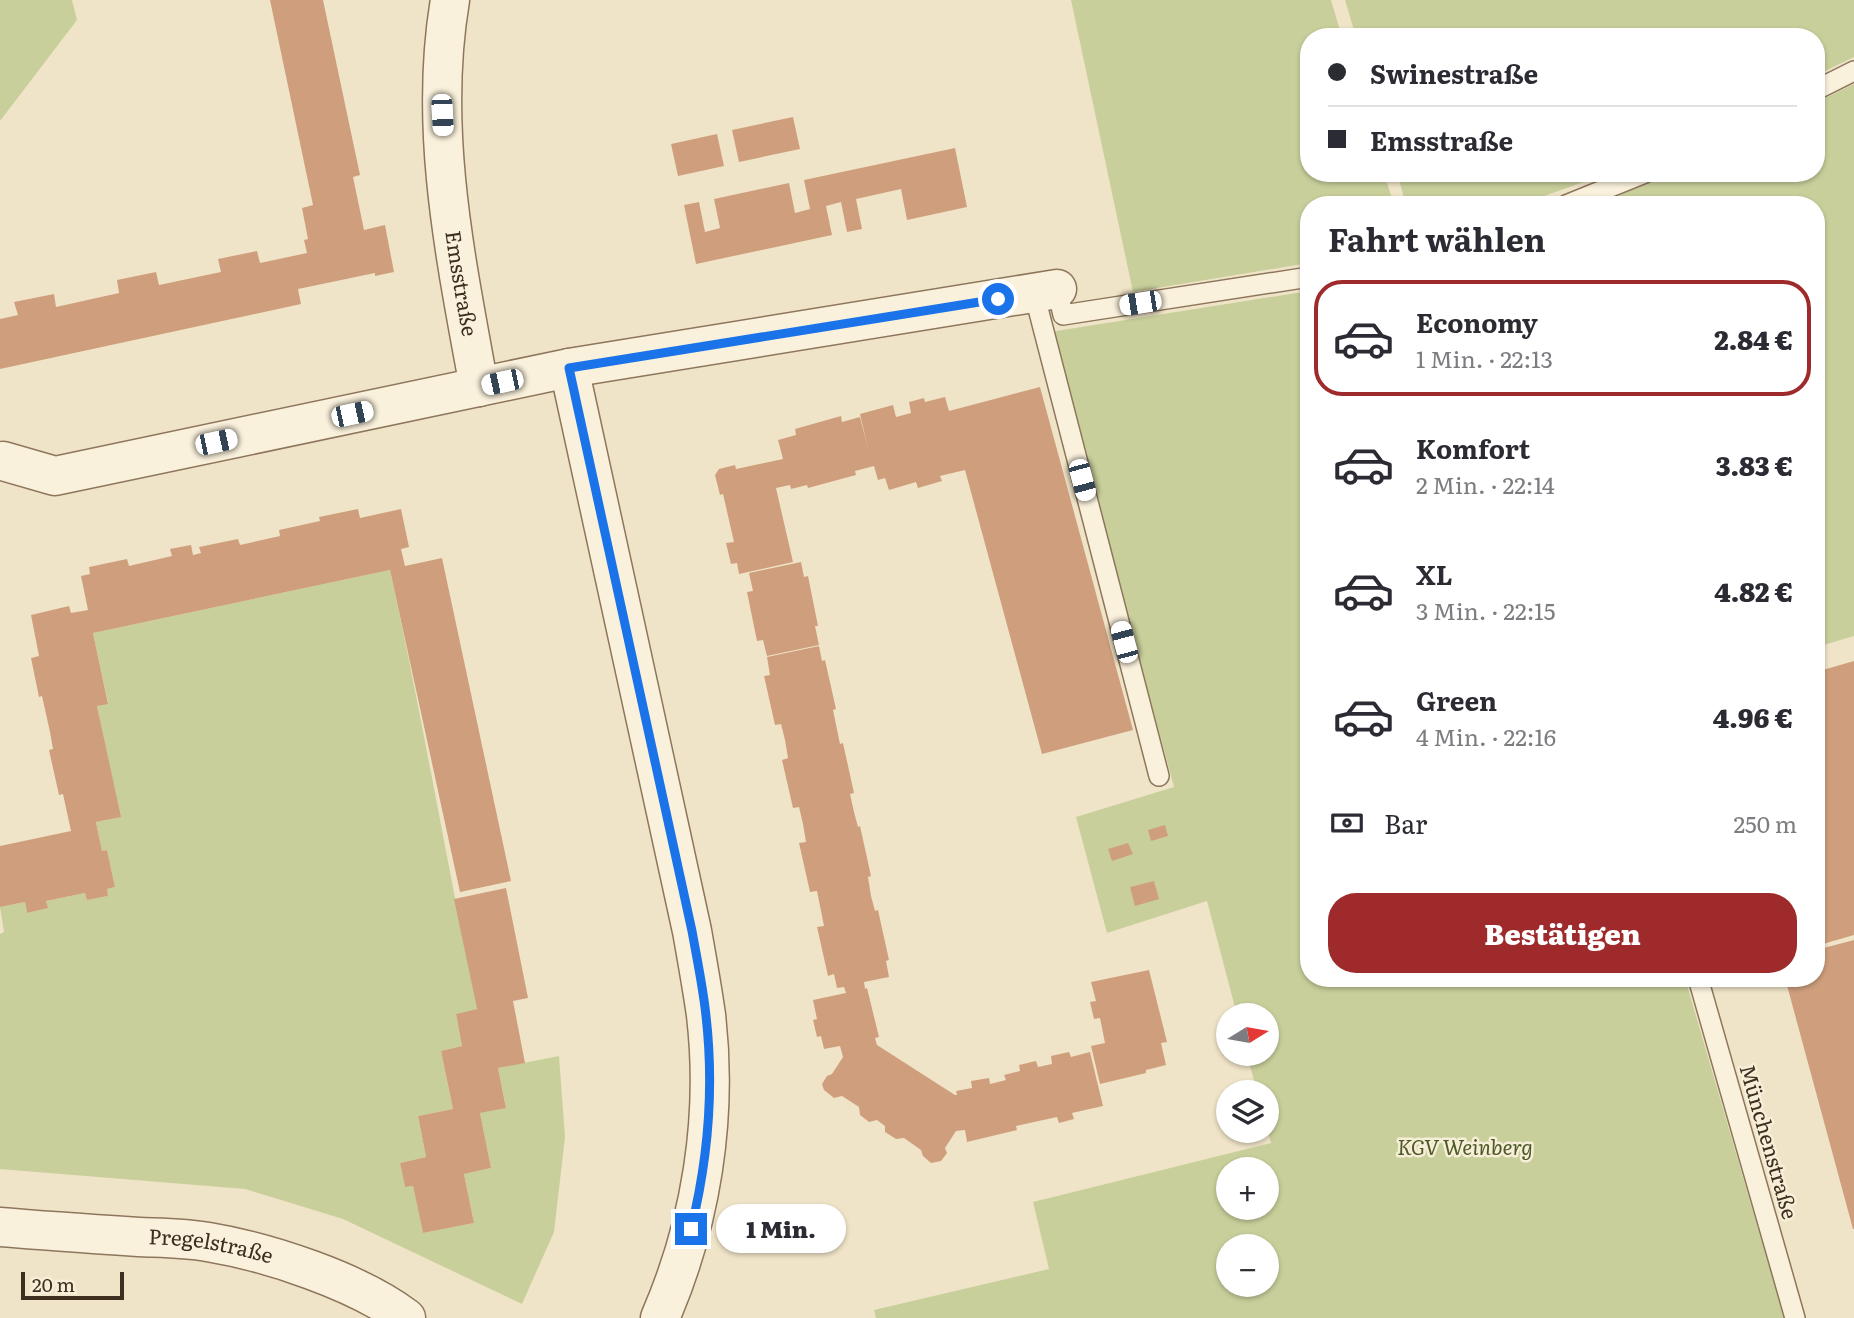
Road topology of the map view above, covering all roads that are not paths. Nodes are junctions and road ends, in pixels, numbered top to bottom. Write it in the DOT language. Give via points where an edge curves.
graph roads {
  1 [pos="450,0"];
  2 [pos="1854,71"];
  3 [pos="1825,86"];
  4 [pos="1623,182"];
  5 [pos="1588,196"];
  6 [pos="1300,278"];
  7 [pos="1046,291"];
  8 [pos="569,368"];
  9 [pos="479,387"];
  10 [pos="2,461"];
  11 [pos="1159,776"];
  12 [pos="1701,987"];
  13 [pos="0,1227"];
  14 [pos="406,1318"];
  15 [pos="660,1318"];
  16 [pos="1795,1318"];
  1 -- 9 [label="street, Emsstraße" via="443,62 444,169"];
  2 -- 3 [label="lane"];
  4 -- 5 [label="lane"];
  6 -- 7 [label="lane" via="1063,315"];
  7 -- 8 [label="street"];
  7 -- 11 [label="lane"];
  8 -- 9 [label="street"];
  8 -- 15 [label="street" via="692,931 706,1017 708,1093 702,1177 686,1249"];
  9 -- 10 [label="street" via="55,476"];
  12 -- 16 [label="lane, Münchenstraße"];
  13 -- 14 [label="street, Pregelstraße" via="206,1241 247,1250 351,1286"];
}
